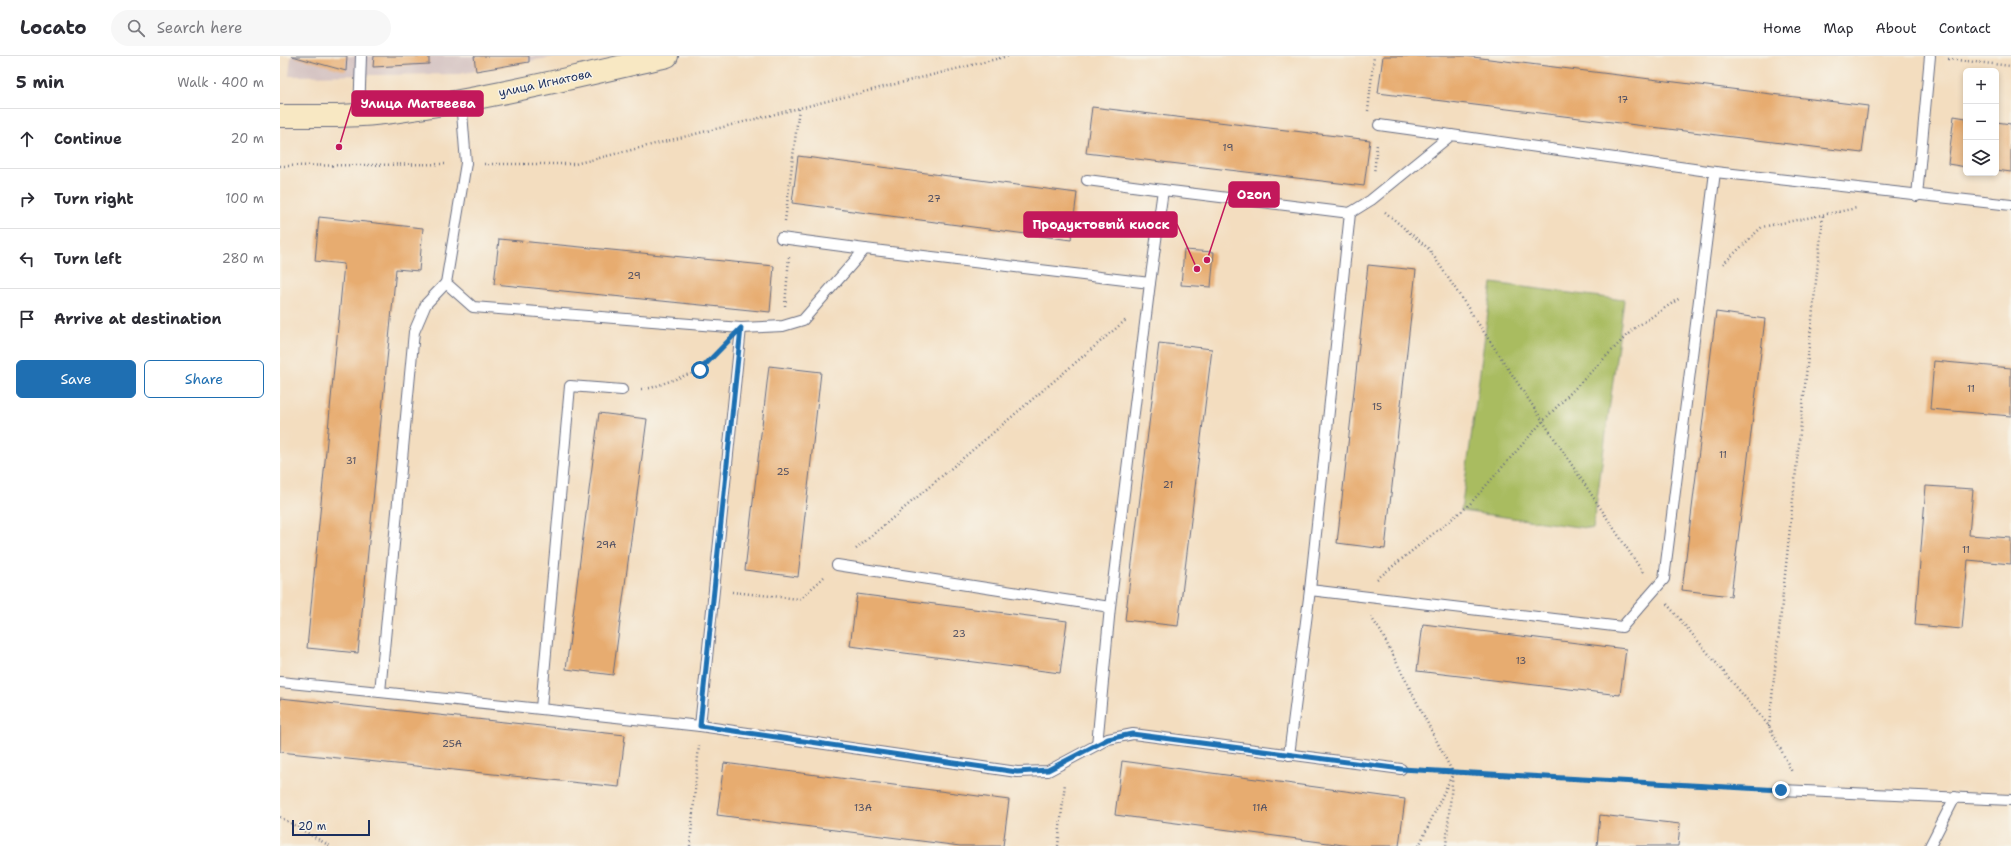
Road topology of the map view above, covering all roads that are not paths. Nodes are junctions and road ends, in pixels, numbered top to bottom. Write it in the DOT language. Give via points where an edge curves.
graph roads {
  1 [pos="361,56"];
  2 [pos="667,56"];
  3 [pos="1930,57"];
  4 [pos="461,100"];
  5 [pos="358,115"];
  6 [pos="280,116"];
  7 [pos="1379,125"];
  8 [pos="1451,135"];
  9 [pos="1715,172"];
  10 [pos="1087,180"];
  11 [pos="1163,190"];
  12 [pos="1917,196"];
  13 [pos="2011,206"];
  14 [pos="1350,213"];
  15 [pos="786,239"];
  16 [pos="866,249"];
  17 [pos="446,283"];
  18 [pos="1150,283"];
  19 [pos="741,328"];
  20 [pos="622,390"];
  21 [pos="836,565"];
  22 [pos="1310,590"];
  23 [pos="1110,607"];
  24 [pos="280,682"];
  25 [pos="380,692"];
  26 [pos="541,708"];
  27 [pos="700,726"];
  28 [pos="1097,745"];
  29 [pos="1289,755"];
  30 [pos="1401,769"];
  31 [pos="1781,790"];
  32 [pos="1955,797"];
  33 [pos="2011,800"];
  34 [pos="1930,846"];
  1 -- 5 [label="lane"];
  2 -- 4 [label="main road, улица Игнатова" via="541,85"];
  3 -- 12 [label="lane"];
  4 -- 5 [label="main road, улица Игнатова"];
  4 -- 17 [label="lane" via="466,163"];
  5 -- 6 [label="main road, улица Игнатова"];
  7 -- 8 [label="lane"];
  8 -- 9 [label="lane"];
  8 -- 14 [label="lane" via="1371,200"];
  9 -- 12 [label="lane"];
  9 -- 22 [label="lane" via="1664,579 1622,627"];
  10 -- 11 [label="lane"];
  11 -- 14 [label="lane"];
  11 -- 18 [label="lane"];
  12 -- 13 [label="lane"];
  14 -- 22 [label="lane"];
  15 -- 16 [label="lane"];
  16 -- 18 [label="lane"];
  16 -- 19 [label="lane" via="803,320 783,326"];
  17 -- 19 [label="lane" via="473,307"];
  17 -- 25 [label="lane" via="426,304 414,332"];
  18 -- 23 [label="lane"];
  19 -- 27 [label="lane"];
  20 -- 26 [label="lane" via="570,386"];
  21 -- 23 [label="lane"];
  22 -- 29 [label="lane"];
  23 -- 28 [label="lane"];
  24 -- 25 [label="lane"];
  25 -- 26 [label="lane"];
  26 -- 27 [label="lane"];
  27 -- 28 [label="lane" via="1017,772 1048,770"];
  28 -- 29 [label="lane" via="1108,739 1132,734"];
  29 -- 30 [label="lane"];
  31 -- 32 [label="lane"];
  32 -- 33 [label="lane"];
  32 -- 34 [label="lane"];
}
